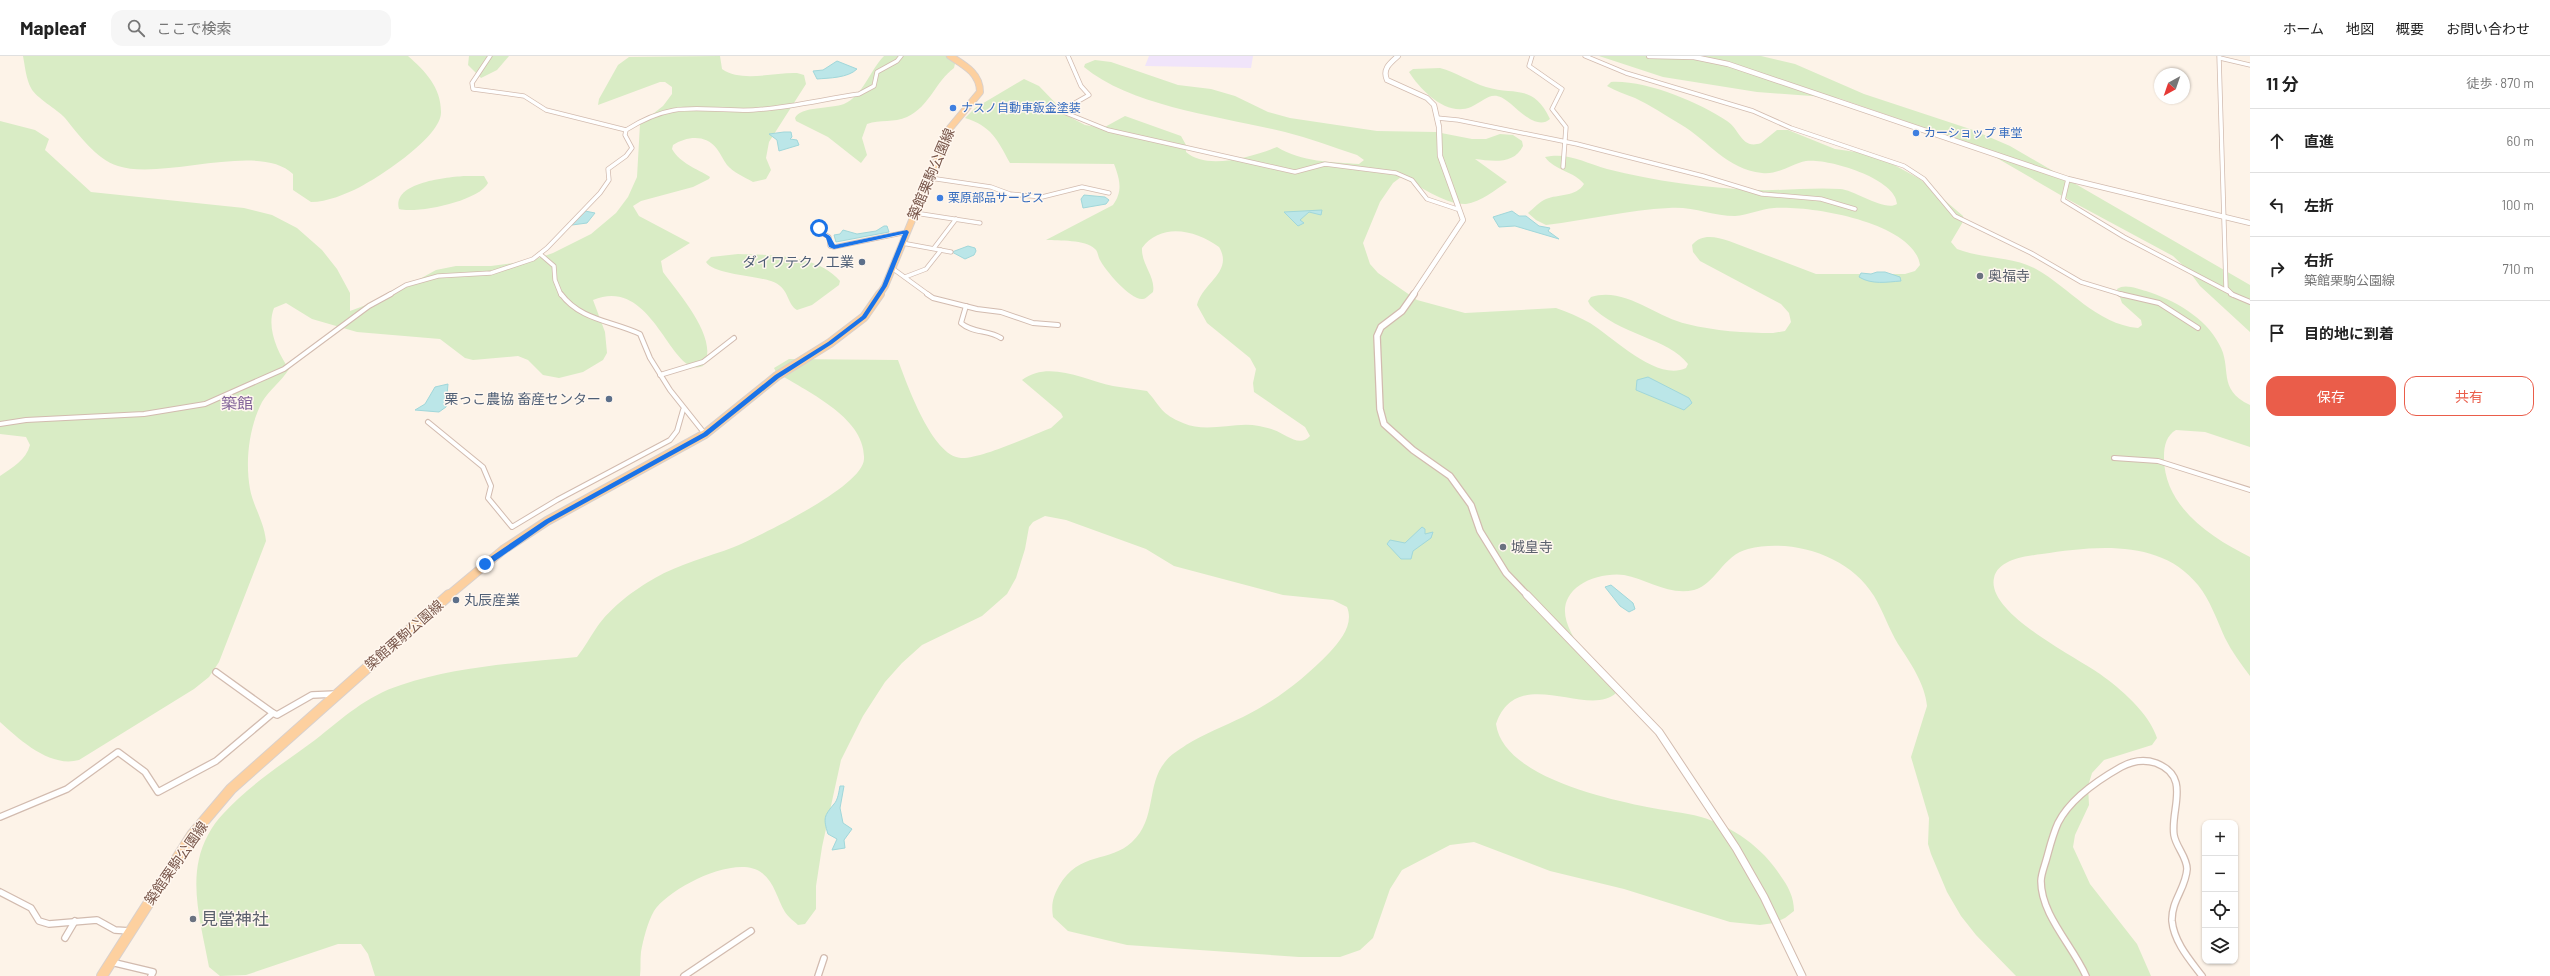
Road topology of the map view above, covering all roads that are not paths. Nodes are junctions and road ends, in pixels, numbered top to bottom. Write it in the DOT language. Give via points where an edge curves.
graph roads {
  1 [pos="490,56"];
  2 [pos="902,56"];
  3 [pos="950,56"];
  4 [pos="1068,56"];
  5 [pos="1398,56"];
  6 [pos="1532,56"];
  7 [pos="1584,56"];
  8 [pos="1649,56"];
  9 [pos="2219,57"];
  10 [pos="2250,65"];
  11 [pos="1437,118"];
  12 [pos="626,130"];
  13 [pos="1566,142"];
  14 [pos="1563,166"];
  15 [pos="930,178"];
  16 [pos="2068,179"];
  17 [pos="1109,193"];
  18 [pos="1457,209"];
  19 [pos="1855,209"];
  20 [pos="915,213"];
  21 [pos="2223,216"];
  22 [pos="956,218"];
  23 [pos="980,223"];
  24 [pos="2250,223"];
  25 [pos="823,224"];
  26 [pos="907,232"];
  27 [pos="902,243"];
  28 [pos="934,248"];
  29 [pos="941,250"];
  30 [pos="951,252"];
  31 [pos="540,254"];
  32 [pos="892,268"];
  33 [pos="905,277"];
  34 [pos="2229,293"];
  35 [pos="2250,302"];
  36 [pos="966,306"];
  37 [pos="1058,325"];
  38 [pos="2198,328"];
  39 [pos="734,338"];
  40 [pos="1001,338"];
  41 [pos="660,375"];
  42 [pos="683,410"];
  43 [pos="428,422"];
  44 [pos="0,424"];
  45 [pos="705,434"];
  46 [pos="2114,458"];
  47 [pos="2250,490"];
  48 [pos="216,672"];
  49 [pos="336,694"];
  50 [pos="273,714"];
  51 [pos="0,817"];
  52 [pos="0,892"];
  53 [pos="75,921"];
  54 [pos="130,930"];
  55 [pos="751,931"];
  56 [pos="65,938"];
  57 [pos="824,958"];
  58 [pos="111,962"];
  59 [pos="102,976"];
  60 [pos="151,976"];
  61 [pos="684,976"];
  62 [pos="818,976"];
  63 [pos="1802,976"];
  64 [pos="2086,976"];
  65 [pos="2202,976"];
  1 -- 12 [label="street" via="472,83 473,89 524,96 546,110"];
  2 -- 12 [label="street" via="898,61 876,72 874,86 859,94 752,110 698,107 672,109 637,122"];
  3 -- 15 [label="main road, 築館栗駒公園線" via="976,76 980,82 980,92 950,128"];
  4 -- 18 [label="street" via="1081,86 1089,95 1061,111 1097,126 1157,142 1295,172 1325,164 1396,173 1412,180 1427,199"];
  5 -- 11 [label="street" via="1385,69 1386,80 1426,98 1434,105"];
  6 -- 13 [label="street" via="1528,66 1562,90 1552,109 1566,127"];
  7 -- 38 [label="street" via="1626,73 1753,111 1795,130 1823,137 1904,166 1924,179 1954,216 2031,253 2081,282 2160,303"];
  8 -- 16 [label="street" via="1694,58 1734,66"];
  9 -- 10 [label="street"];
  9 -- 21 [label="street"];
  11 -- 13 [label="street"];
  11 -- 18 [label="street" via="1440,156 1456,196"];
  12 -- 31 [label="street" via="625,135 632,148 626,156 608,169 606,185"];
  13 -- 14 [label="street"];
  13 -- 19 [label="street" via="1697,174 1762,194 1821,199"];
  15 -- 17 [label="street" via="990,187 1010,194 1042,197 1082,187"];
  15 -- 20 [label="main road, 築館栗駒公園線"];
  16 -- 21 [label="street"];
  16 -- 34 [label="street" via="2064,200 2124,237"];
  18 -- 63 [label="street" via="1463,220 1460,226 1402,311 1381,327 1377,336 1380,409 1384,424 1413,450 1450,476 1470,505 1480,531 1506,573 1659,732 1736,848 1764,897"];
  20 -- 22 [label="street"];
  20 -- 26 [label="main road, 築館栗駒公園線"];
  21 -- 24 [label="street"];
  21 -- 34 [label="street" via="2226,288"];
  22 -- 23 [label="street"];
  22 -- 28 [label="street"];
  25 -- 26 [label="street" via="817,230 829,237 830,246 834,247"];
  26 -- 27 [label="main road, 築館栗駒公園線"];
  27 -- 28 [label="street"];
  27 -- 32 [label="main road, 築館栗駒公園線"];
  28 -- 29 [label="street"];
  29 -- 30 [label="street"];
  29 -- 33 [label="street" via="926,269"];
  31 -- 41 [label="street" via="554,266 556,284 570,306 594,319 640,334"];
  31 -- 44 [label="street" via="521,265 492,273 438,276 406,285 374,302 284,369 205,404 144,414 26,420"];
  32 -- 33 [label="street"];
  32 -- 45 [label="main road, 築館栗駒公園線" via="877,300 860,321 777,376"];
  33 -- 36 [label="street" via="933,298"];
  34 -- 35 [label="street"];
  36 -- 37 [label="street" via="1001,312 1033,323"];
  36 -- 40 [label="street" via="961,323 966,329 986,330"];
  39 -- 41 [label="street" via="703,362"];
  41 -- 42 [label="street"];
  42 -- 43 [label="street" via="677,431 670,440 556,500 512,527 488,498 491,486 483,467"];
  42 -- 45 [label="street"];
  45 -- 49 [label="main road, 築館栗駒公園線" via="547,521 503,550"];
  46 -- 47 [label="street" via="2158,461"];
  48 -- 50 [label="street"];
  49 -- 50 [label="street" via="318,694 277,715"];
  49 -- 54 [label="main road, 築館栗駒公園線" via="248,772 216,807 192,835"];
  50 -- 51 [label="street" via="234,743 216,761 194,771 166,789 158,792 145,772 118,752 67,789"];
  52 -- 53 [label="street" via="31,908 39,921 49,924"];
  53 -- 54 [label="street" via="97,920 116,930"];
  53 -- 56 [label="street"];
  54 -- 58 [label="main road, 築館栗駒公園線"];
  55 -- 61 [label="street"];
  57 -- 62 [label="street"];
  58 -- 59 [label="main road, 築館栗駒公園線"];
  58 -- 60 [label="street" via="153,972"];
  64 -- 65 [label="street" via="2075,951 2047,906 2041,889 2041,880 2057,827 2064,813 2092,787 2122,766 2140,760 2162,766 2172,775 2177,786 2174,834 2187,867 2172,912 2171,924 2177,939"];
}
